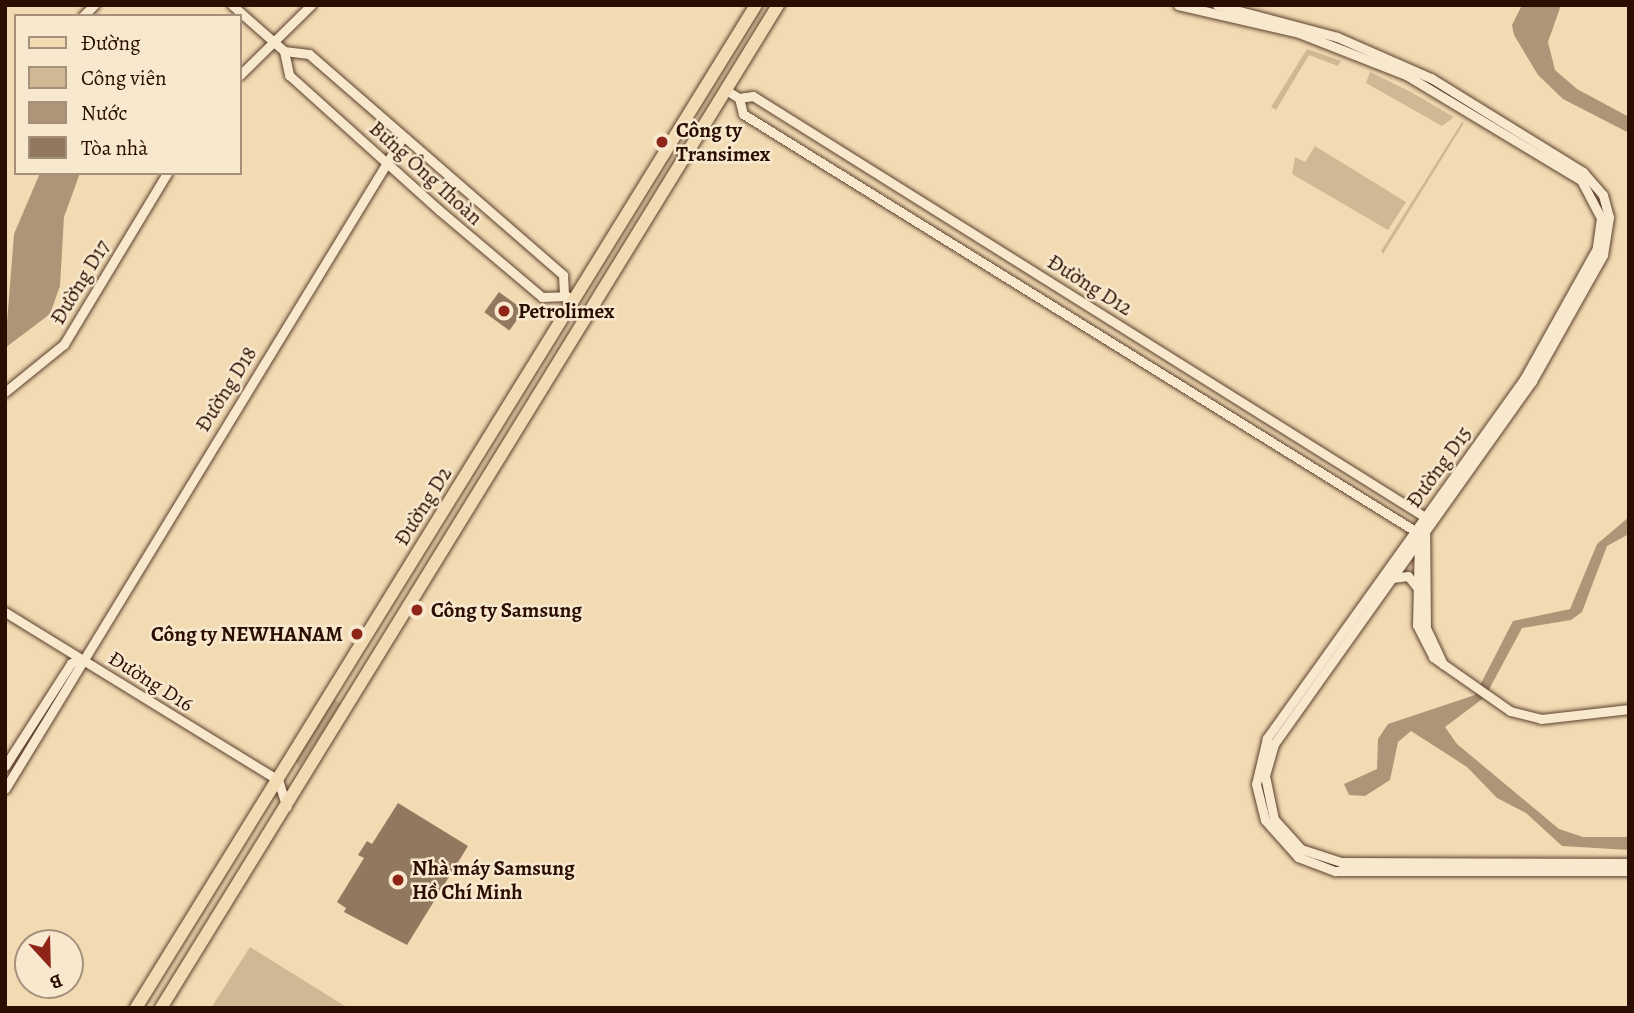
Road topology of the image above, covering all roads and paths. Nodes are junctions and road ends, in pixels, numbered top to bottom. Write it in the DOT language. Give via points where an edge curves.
graph roads {
  1 [pos="311,5"];
  2 [pos="754,5"];
  3 [pos="778,5"];
  4 [pos="785,5"];
  5 [pos="1178,5"];
  6 [pos="1217,5"];
  7 [pos="242,14"];
  8 [pos="273,42"];
  9 [pos="284,51"];
  10 [pos="242,73"];
  11 [pos="737,74"];
  12 [pos="709,79"];
  13 [pos="726,90"];
  14 [pos="739,98"];
  15 [pos="402,138"];
  16 [pos="387,162"];
  17 [pos="166,175"];
  18 [pos="569,297"];
  19 [pos="588,310"];
  20 [pos="1223,388"];
  21 [pos="5,392"];
  22 [pos="1213,404"];
  23 [pos="1427,521"];
  24 [pos="1417,534"];
  25 [pos="1390,579"];
  26 [pos="1418,592"];
  27 [pos="5,612"];
  28 [pos="80,659"];
  29 [pos="1443,664"];
  30 [pos="1629,709"];
  31 [pos="5,766"];
  32 [pos="278,780"];
  33 [pos="5,789"];
  34 [pos="287,807"];
  35 [pos="1629,863"];
  36 [pos="1432,866"];
  37 [pos="1629,871"];
  38 [pos="160,970"];
  39 [pos="129,1008"];
  40 [pos="136,1008"];
  41 [pos="163,1008"];
  1 -- 8 [label="street"];
  2 -- 12 [label="main road, Đường D2"];
  3 -- 11 [label="main road, Đường D2"];
  4 -- 11 [label="main road, Đường D2"];
  5 -- 23 [label="street, Đường D15" via="1299,33 1379,62 1576,177 1595,200 1601,225 1594,255 1524,379"];
  6 -- 23 [label="street, Đường D15" via="1337,37 1416,70 1577,167 1605,202 1610,225 1605,249 1562,332"];
  7 -- 8 [label="street, Bưng Ông Thoàn"];
  8 -- 9 [label="street, Bưng Ông Thoàn"];
  8 -- 10 [label="street"];
  9 -- 15 [label="street, Bưng Ông Thoàn" via="309,54"];
  9 -- 16 [label="street, Bưng Ông Thoàn" via="289,75"];
  11 -- 13 [label="main road, Đường D2"];
  12 -- 13 [label="main road"];
  12 -- 18 [label="main road, Đường D2"];
  13 -- 14 [label="street, Đường D12"];
  13 -- 19 [label="main road, Đường D2"];
  14 -- 20 [label="street, Đường D12" via="753,96"];
  14 -- 22 [label="street, Đường D12" via="743,114"];
  15 -- 16 [label="street, Đường D18"];
  15 -- 18 [label="street, Bưng Ông Thoàn" via="563,275"];
  16 -- 18 [label="street, Bưng Ông Thoàn" via="542,297"];
  16 -- 28 [label="street, Đường D18"];
  17 -- 21 [label="street, Đường D17" via="64,344"];
  18 -- 19 [label="main road"];
  18 -- 32 [label="main road, Đường D2"];
  19 -- 34 [label="main road, Đường D2" via="561,357 562,365 540,393"];
  20 -- 22 [label="street"];
  20 -- 23 [label="street, Đường D12"];
  22 -- 24 [label="street, Đường D12"];
  23 -- 24 [label="street, Đường D15"];
  23 -- 29 [label="street" via="1426,628"];
  24 -- 25 [label="street, Đường D15"];
  24 -- 26 [label="street"];
  24 -- 36 [label="street, Đường D15" via="1267,738 1256,784 1271,830 1306,862 1335,871"];
  25 -- 26 [label="street" via="1408,576"];
  25 -- 36 [label="street, Đường D15" via="1274,744 1266,793 1285,835 1319,858"];
  26 -- 29 [label="street" via="1420,639"];
  27 -- 28 [label="street, Đường D16"];
  28 -- 31 [label="street, Đường D18" via="71,663"];
  28 -- 32 [label="street, Đường D16"];
  28 -- 33 [label="street, Đường D18" via="81,672"];
  29 -- 30 [label="street" via="1494,702 1541,719"];
  32 -- 34 [label="street"];
  32 -- 38 [label="main road, Đường D2"];
  34 -- 41 [label="main road, Đường D2"];
  35 -- 36 [label="street, Đường D15"];
  36 -- 37 [label="street, Đường D15"];
  38 -- 39 [label="main road, Đường D2" via="147,979"];
  38 -- 40 [label="main road, Đường D2"];
}
